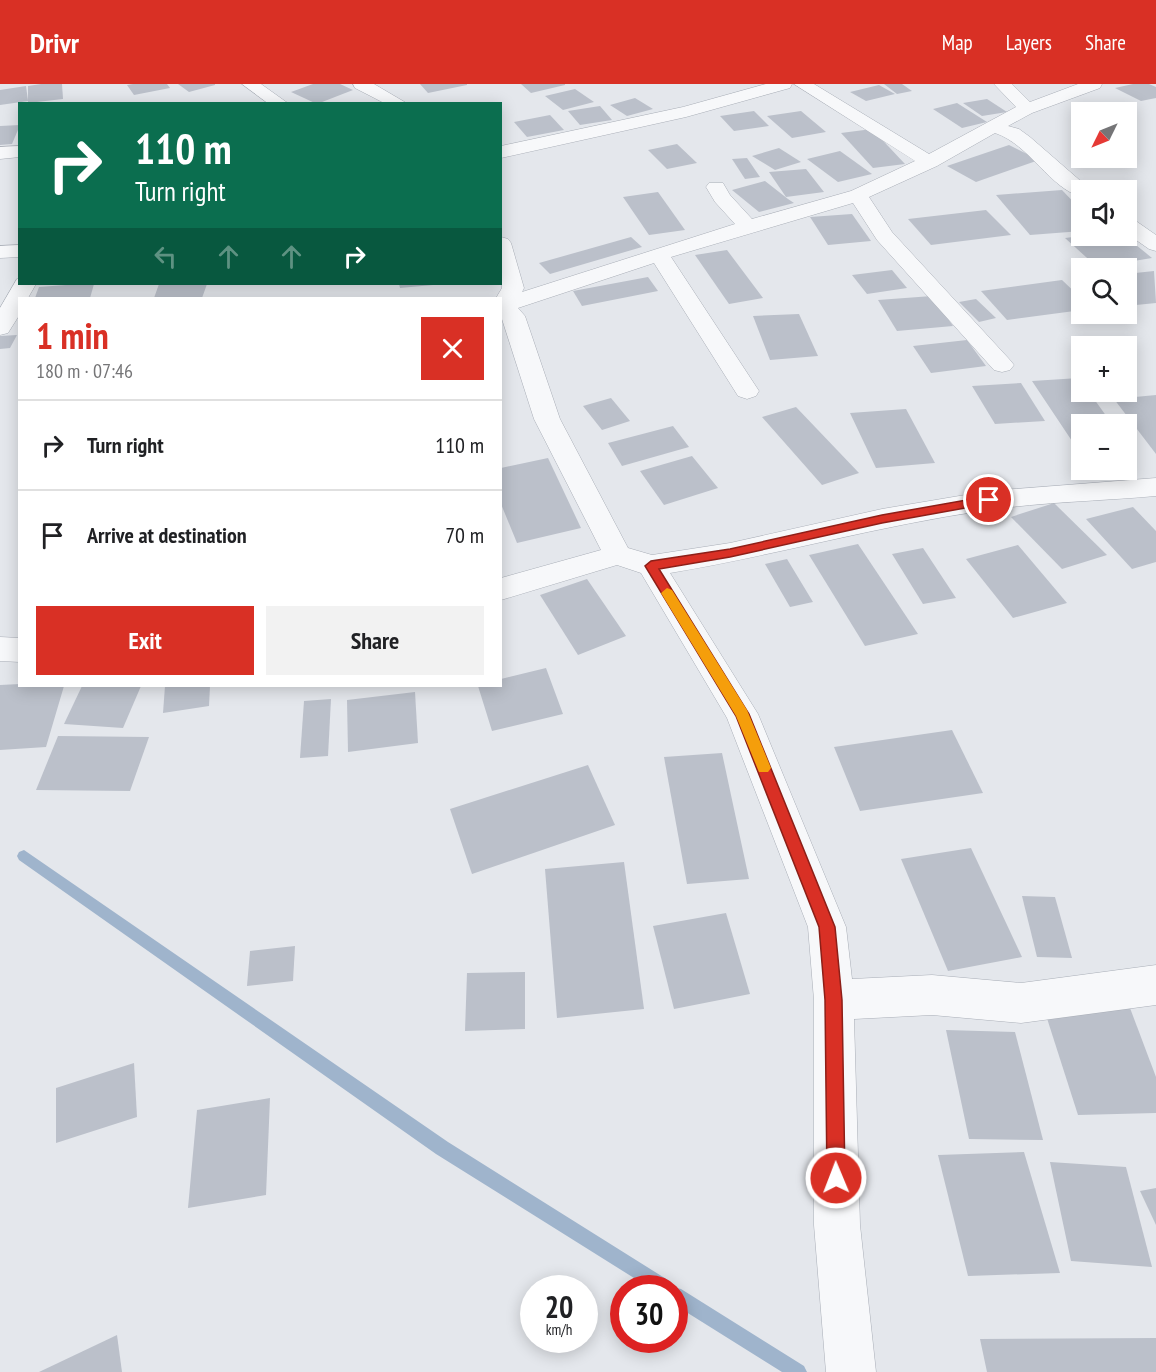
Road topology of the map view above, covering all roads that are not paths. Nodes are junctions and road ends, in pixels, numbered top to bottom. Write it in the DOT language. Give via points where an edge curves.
graph roads {
  1 [pos="250,84"];
  2 [pos="361,84"];
  3 [pos="784,84"];
  4 [pos="802,84"];
  5 [pos="1002,84"];
  6 [pos="1094,84"];
  7 [pos="278,102"];
  8 [pos="396,102"];
  9 [pos="1026,109"];
  10 [pos="992,126"];
  11 [pos="18,151"];
  12 [pos="502,152"];
  13 [pos="0,153"];
  14 [pos="930,162"];
  15 [pos="1071,183"];
  16 [pos="716,187"];
  17 [pos="858,195"];
  18 [pos="749,228"];
  19 [pos="1137,231"];
  20 [pos="1156,245"];
  21 [pos="502,247"];
  22 [pos="18,251"];
  23 [pos="0,252"];
  24 [pos="660,256"];
  25 [pos="24,285"];
  26 [pos="502,305"];
  27 [pos="0,328"];
  28 [pos="18,329"];
  29 [pos="1002,365"];
  30 [pos="747,391"];
  31 [pos="1156,488"];
  32 [pos="634,560"];
  33 [pos="502,589"];
  34 [pos="0,650"];
  35 [pos="18,650"];
  36 [pos="1156,985"];
  37 [pos="834,1000"];
  38 [pos="851,1372"];
  1 -- 7 [label="street"];
  2 -- 8 [label="street"];
  3 -- 12 [label="street" via="686,112"];
  4 -- 14 [label="street"];
  5 -- 9 [label="street"];
  6 -- 9 [label="street"];
  9 -- 10 [label="street"];
  10 -- 14 [label="street"];
  10 -- 15 [label="street" via="1024,141"];
  11 -- 13 [label="street"];
  14 -- 17 [label="street"];
  16 -- 18 [label="street"];
  17 -- 18 [label="street"];
  17 -- 29 [label="street" via="884,236"];
  18 -- 24 [label="street"];
  19 -- 20 [label="street"];
  21 -- 26 [label="street" via="513,288"];
  22 -- 23 [label="street"];
  24 -- 26 [label="street"];
  24 -- 30 [label="street"];
  25 -- 27 [label="street"];
  26 -- 32 [label="street" via="514,316 547,419"];
  27 -- 28 [label="street"];
  31 -- 32 [label="street" via="989,500 730,553"];
  32 -- 33 [label="street"];
  32 -- 37 [label="street" via="742,714 827,927"];
  34 -- 35 [label="street"];
  36 -- 37 [label="street" via="1021,1003 932,995"];
  37 -- 38 [label="street" via="837,1225"];
}
